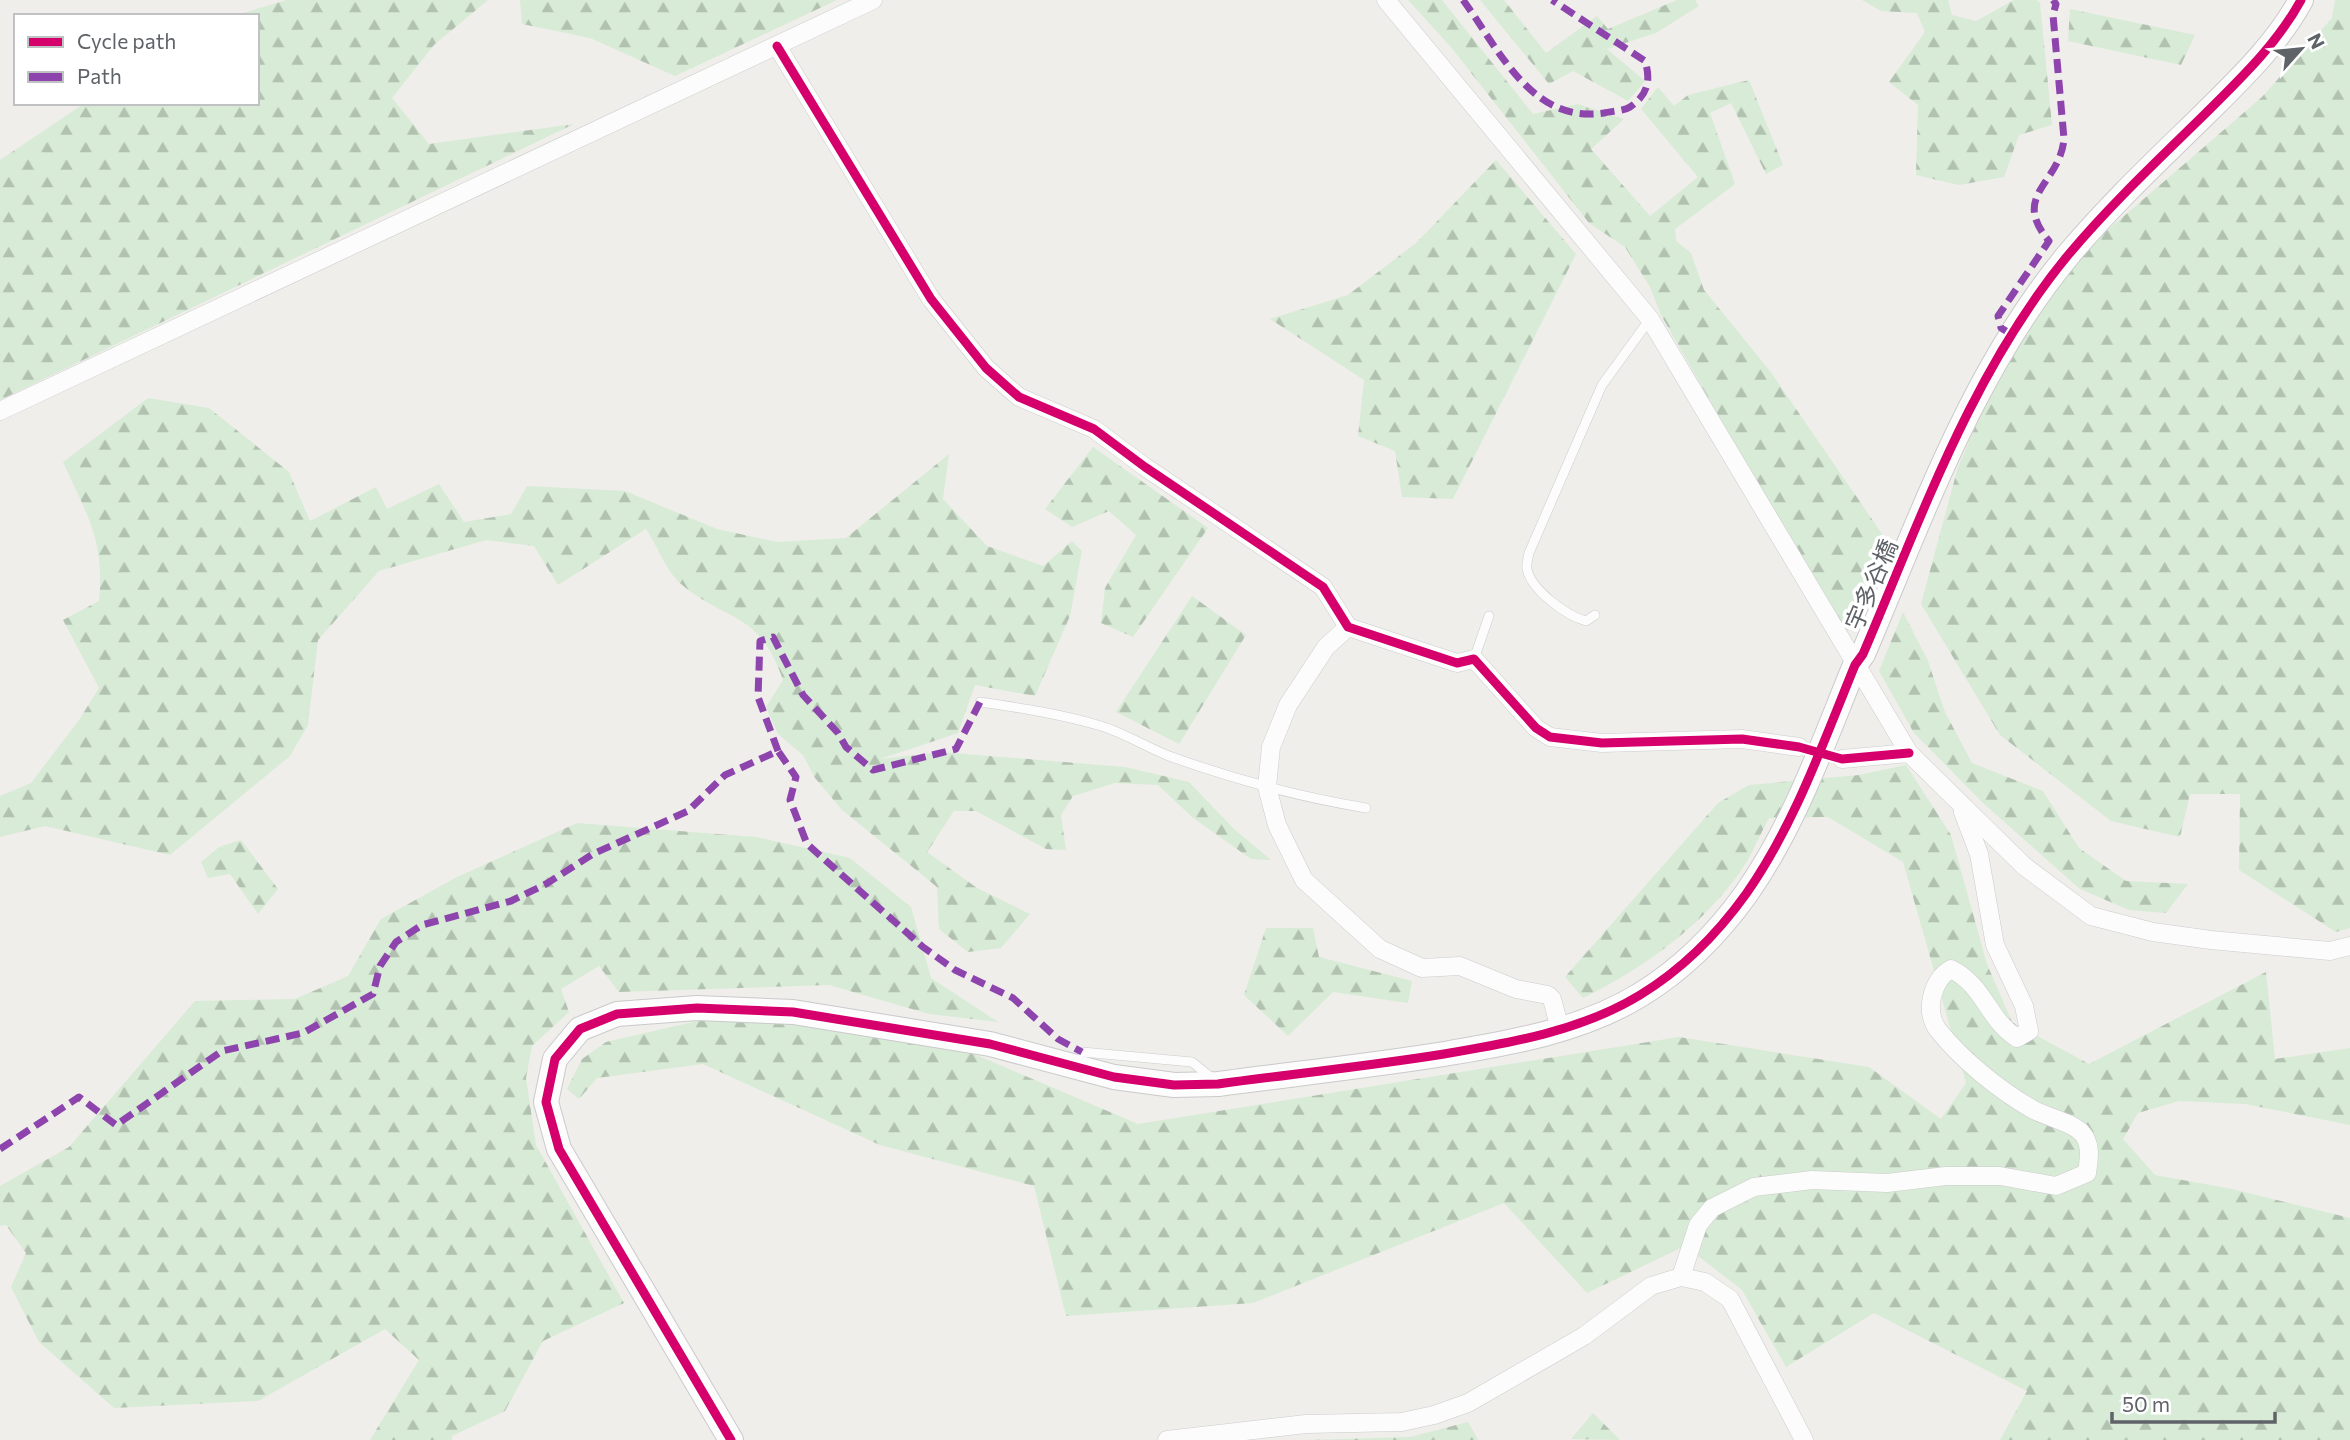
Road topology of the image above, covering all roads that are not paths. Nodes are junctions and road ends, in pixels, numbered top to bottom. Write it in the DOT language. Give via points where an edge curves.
graph roads {
  1 [pos="873,0"];
  2 [pos="1386,0"];
  3 [pos="2301,0"];
  4 [pos="777,46"];
  5 [pos="1650,319"];
  6 [pos="0,411"];
  7 [pos="1595,615"];
  8 [pos="1489,616"];
  9 [pos="1348,627"];
  10 [pos="1474,659"];
  11 [pos="1859,659"];
  12 [pos="980,702"];
  13 [pos="1799,747"];
  14 [pos="1909,753"];
  15 [pos="1842,760"];
  16 [pos="1267,787"];
  17 [pos="1960,805"];
  18 [pos="1366,808"];
  19 [pos="2350,946"];
  20 [pos="1560,1029"];
  21 [pos="1082,1052"];
  22 [pos="1218,1084"];
  23 [pos="1681,1277"];
  24 [pos="731,1440"];
  25 [pos="1167,1440"];
  26 [pos="1804,1440"];
  1 -- 4 [label="street"];
  2 -- 5 [label="street"];
  3 -- 11 [label="street, 宇多谷橋" via="2255,64 2114,204 2068,255 2019,322 1977,392"];
  4 -- 6 [label="street"];
  4 -- 9 [label="street" via="931,299 986,368 1019,397 1094,429 1323,587"];
  5 -- 7 [label="lane" via="1602,385 1526,567 1532,583 1575,618 1586,621"];
  5 -- 11 [label="street"];
  8 -- 10 [label="lane"];
  9 -- 10 [label="street" via="1457,663"];
  9 -- 16 [label="street" via="1326,647 1287,705 1271,747"];
  10 -- 13 [label="street" via="1536,729 1550,737 1602,743 1742,739"];
  11 -- 14 [label="street"];
  11 -- 20 [label="street, 宇多谷橋" via="1791,820 1746,894 1692,956 1668,976 1602,1014"];
  12 -- 16 [label="lane" via="1104,727 1168,755"];
  14 -- 15 [label="street"];
  14 -- 17 [label="street"];
  16 -- 18 [label="lane"];
  16 -- 20 [label="street" via="1277,825 1304,880 1380,949 1422,968 1460,966 1516,989 1548,995"];
  17 -- 19 [label="street" via="2024,866 2091,916 2153,932 2211,940 2330,951"];
  17 -- 23 [label="street" via="1979,854 1995,945 2024,1006 2029,1031 2017,1038 2004,1030 1968,978 1951,969 1939,976 1932,993 1936,1028 1995,1085 2081,1132 2090,1151 2087,1173 2056,1186 2000,1176 1946,1176 1887,1183 1812,1180 1754,1187 1712,1208 1698,1225"];
  20 -- 22 [label="street, 宇多谷橋" via="1432,1056"];
  21 -- 22 [label="lane" via="1192,1062"];
  22 -- 24 [label="street, 宇多谷橋" via="1174,1085 1114,1077 990,1044 793,1012 697,1008 617,1014 580,1029 555,1059 548,1083 546,1102 559,1149"];
  23 -- 25 [label="street" via="1651,1286 1584,1336 1468,1403 1434,1415 1402,1422 1306,1424"];
  23 -- 26 [label="street" via="1705,1282 1730,1299"];
}
